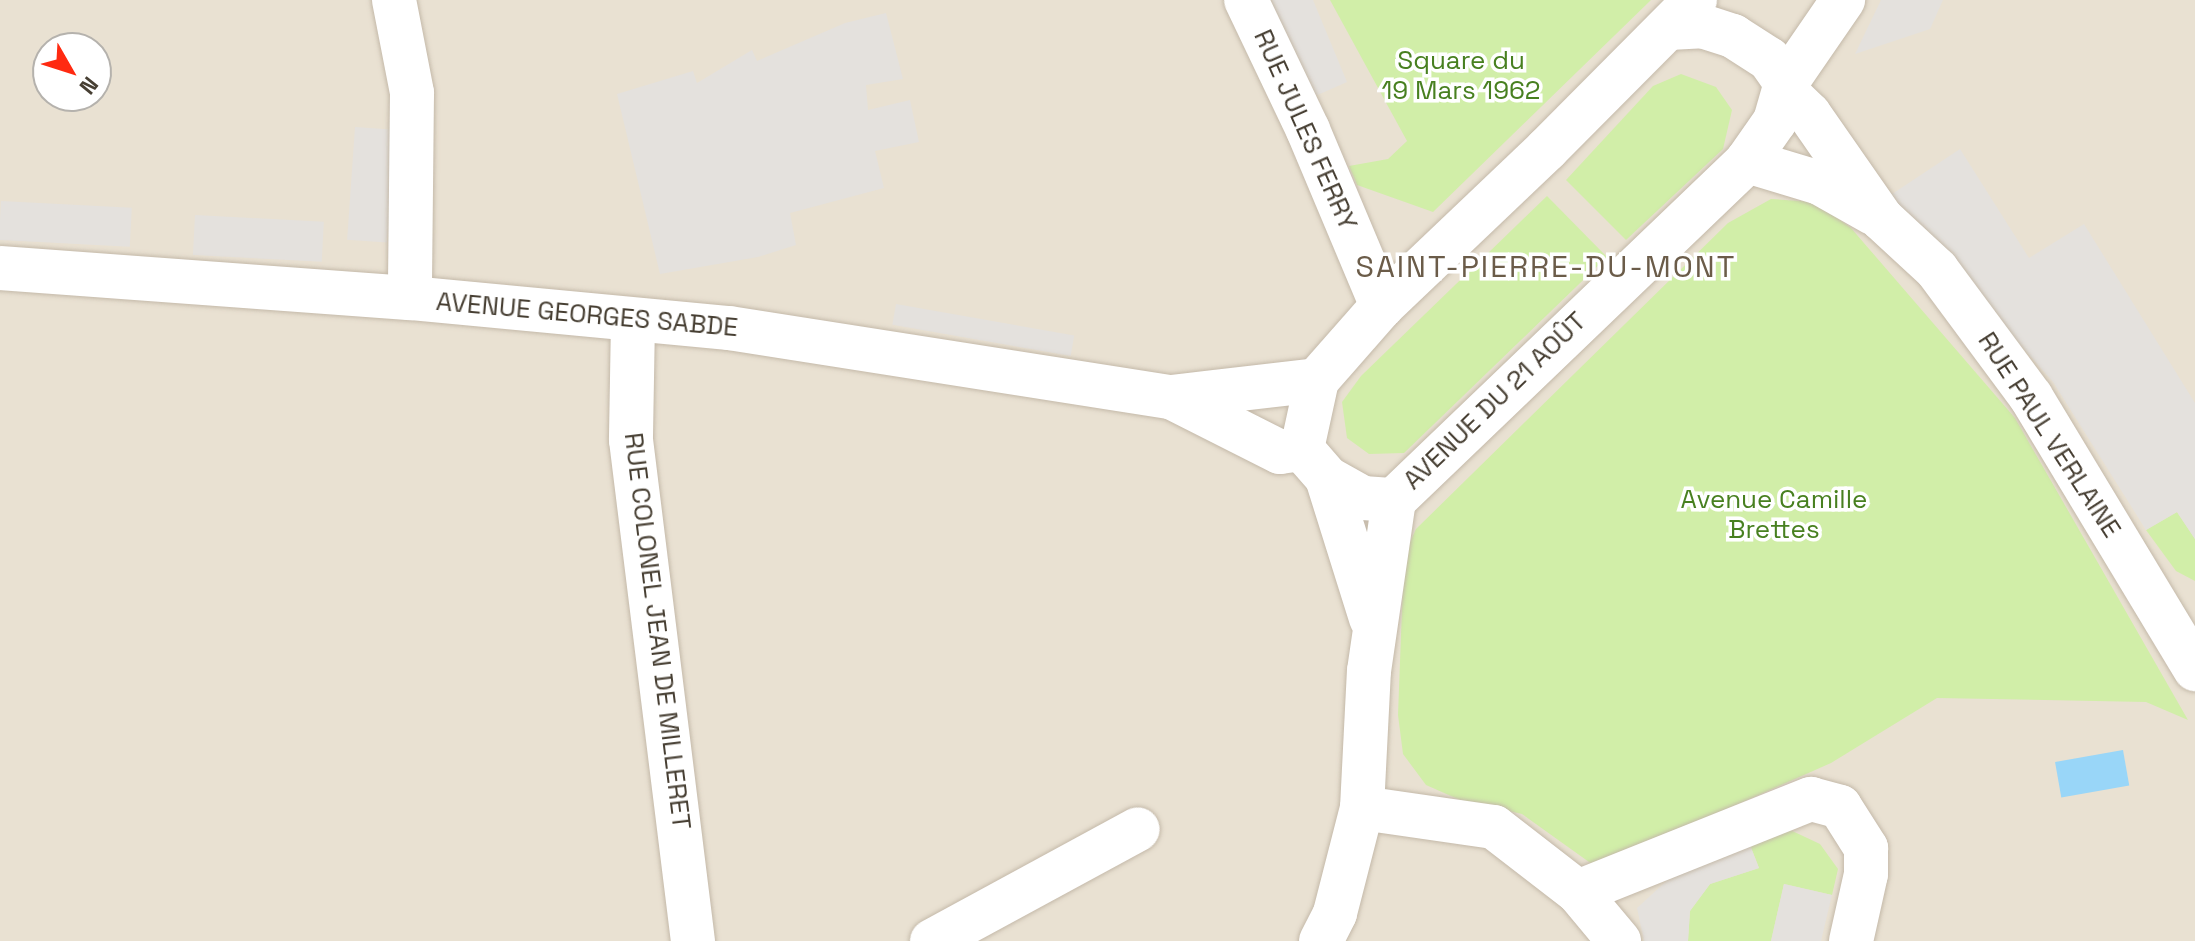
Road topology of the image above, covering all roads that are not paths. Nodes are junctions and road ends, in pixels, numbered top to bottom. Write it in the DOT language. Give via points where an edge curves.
graph roads {
  1 [pos="394,0"];
  2 [pos="1246,0"];
  3 [pos="1843,0"];
  4 [pos="1682,14"];
  5 [pos="1785,86"];
  6 [pos="1747,161"];
  7 [pos="1882,219"];
  8 [pos="0,268"];
  9 [pos="410,298"];
  10 [pos="1382,306"];
  11 [pos="633,321"];
  12 [pos="1317,380"];
  13 [pos="1171,397"];
  14 [pos="1314,464"];
  15 [pos="1394,500"];
  16 [pos="1375,631"];
  17 [pos="2195,669"];
  18 [pos="1362,808"];
  19 [pos="1138,829"];
  20 [pos="1578,892"];
  21 [pos="693,941"];
  22 [pos="932,941"];
  23 [pos="1321,941"];
  24 [pos="1619,941"];
  25 [pos="1851,941"];
  1 -- 9 [label="street" via="412,93"];
  2 -- 10 [label="street, RUE JULES FERRY"];
  3 -- 5 [label="street, AVENUE DU 21 AOÛT"];
  4 -- 5 [label="street" via="1769,59"];
  4 -- 10 [label="street"];
  5 -- 6 [label="street, AVENUE DU 21 AOÛT" via="1775,121"];
  5 -- 7 [label="street, RUE PAUL VERLAINE"];
  6 -- 7 [label="street, RUE PAUL VERLAINE" via="1820,183"];
  6 -- 15 [label="street, AVENUE DU 21 AOÛT"];
  7 -- 17 [label="street, RUE PAUL VERLAINE" via="1937,270 2031,397"];
  8 -- 9 [label="street, AVENUE GEORGES SABDE"];
  9 -- 11 [label="street, AVENUE GEORGES SABDE"];
  10 -- 12 [label="street"];
  11 -- 13 [label="street, AVENUE GEORGES SABDE" via="729,328"];
  11 -- 21 [label="street, RUE COLONEL JEAN DE MILLERET" via="631,440"];
  12 -- 13 [label="street"];
  12 -- 14 [label="street"];
  13 -- 14 [label="street"];
  14 -- 15 [label="street, AVENUE DU 21 AOÛT" via="1363,498"];
  14 -- 16 [label="street"];
  15 -- 16 [label="street"];
  16 -- 18 [label="street"];
  18 -- 20 [label="street" via="1494,827"];
  18 -- 23 [label="street" via="1335,913"];
  19 -- 22 [label="street"];
  20 -- 24 [label="street"];
  20 -- 25 [label="street" via="1811,799 1840,807 1866,848 1866,874"];
}
